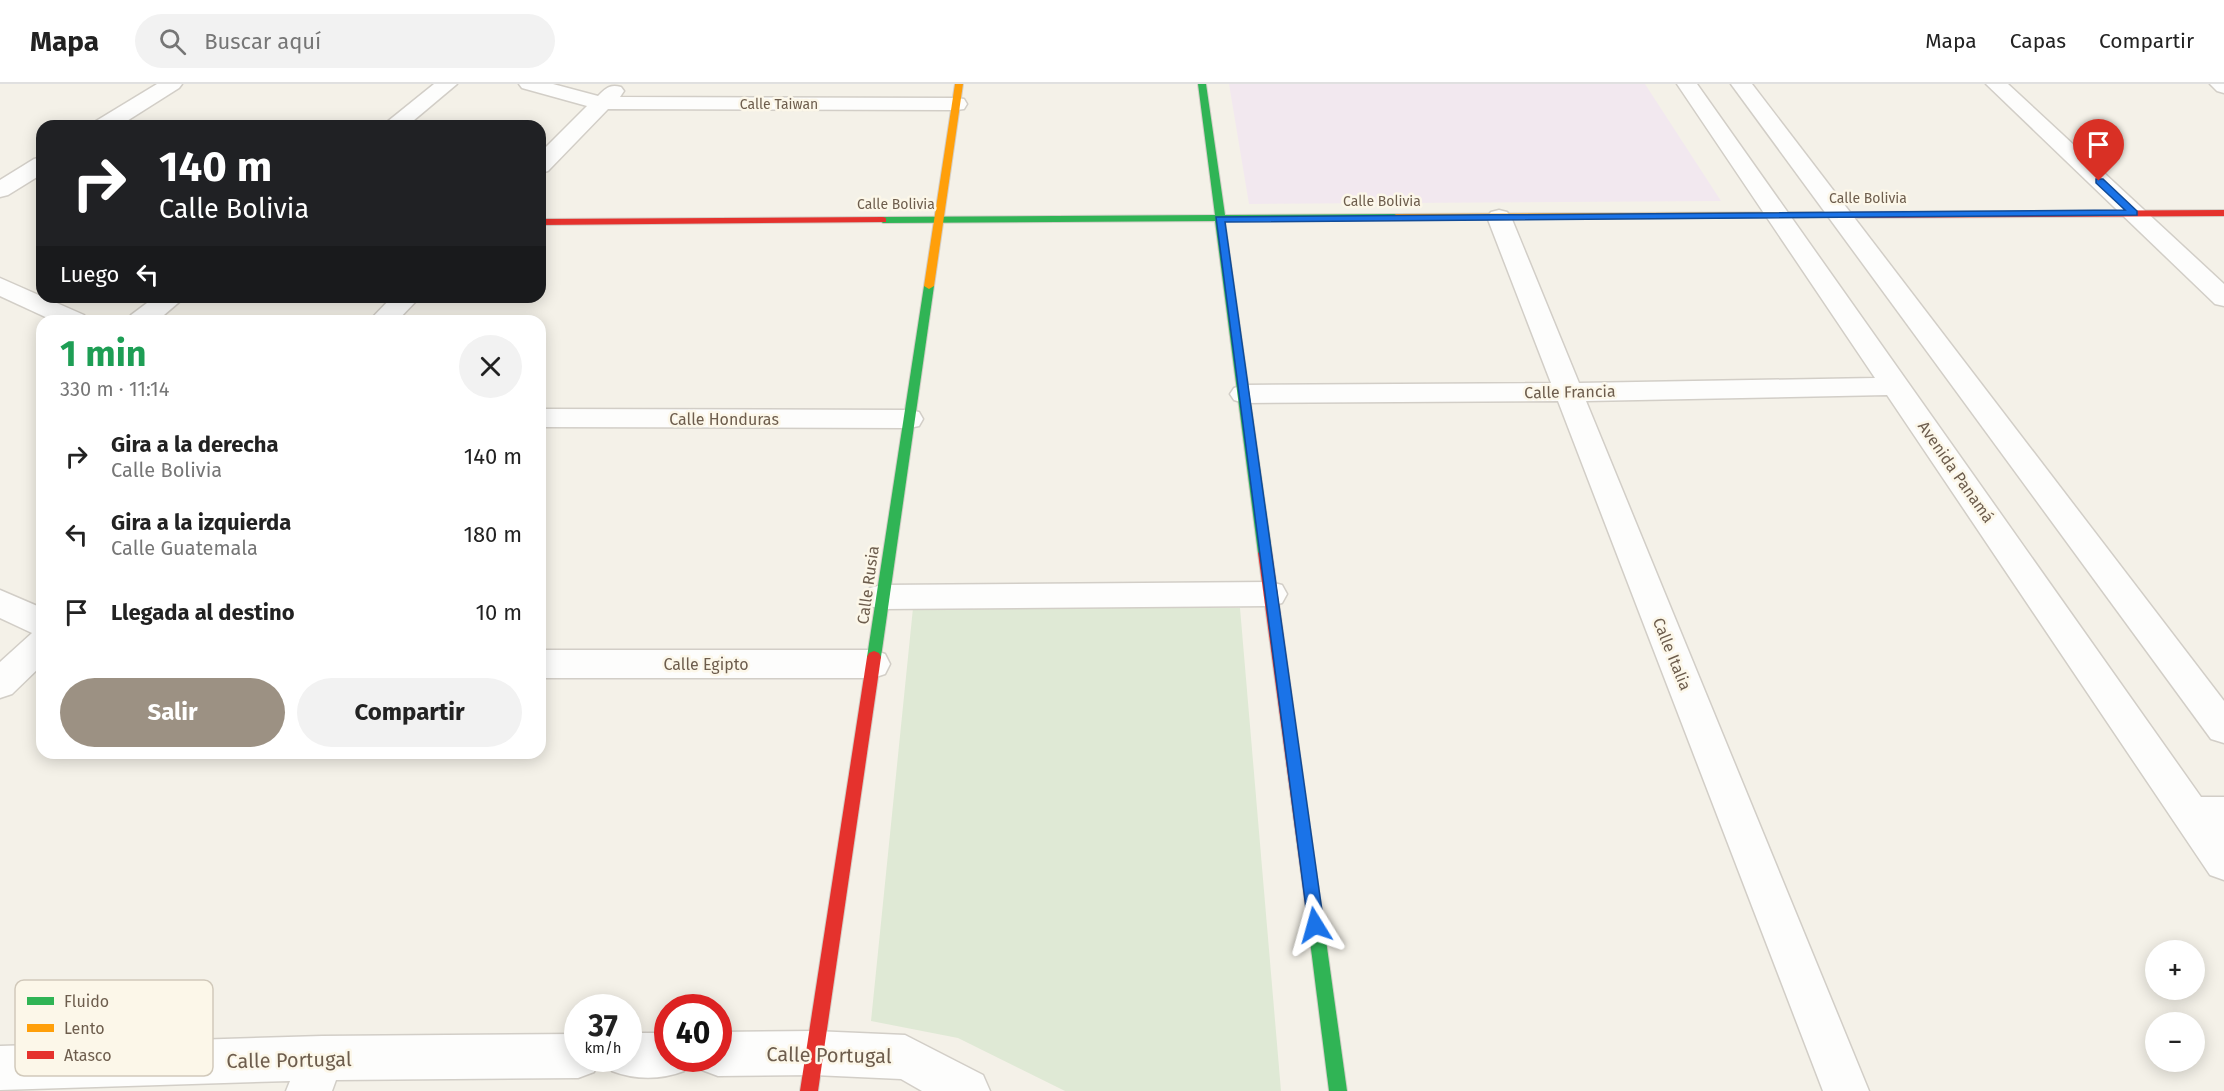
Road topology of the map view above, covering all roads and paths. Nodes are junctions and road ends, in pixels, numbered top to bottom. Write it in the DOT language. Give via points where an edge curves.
graph roads {
  1 [pos="172,84"];
  2 [pos="447,84"];
  3 [pos="529,84"];
  4 [pos="621,84"];
  5 [pos="1202,84"];
  6 [pos="1687,84"];
  7 [pos="1740,84"];
  8 [pos="1996,84"];
  9 [pos="2220,84"];
  10 [pos="2224,87"];
  11 [pos="957,94"];
  12 [pos="602,103"];
  13 [pos="114,120"];
  14 [pos="401,120"];
  15 [pos="546,160"];
  16 [pos="36,168"];
  17 [pos="0,190"];
  18 [pos="2134,213"];
  19 [pos="2224,213"];
  20 [pos="1840,215"];
  21 [pos="1779,216"];
  22 [pos="1499,217"];
  23 [pos="1220,219"];
  24 [pos="939,220"];
  25 [pos="546,222"];
  26 [pos="0,286"];
  27 [pos="2224,298"];
  28 [pos="36,303"];
  29 [pos="36,303"];
  30 [pos="164,303"];
  31 [pos="401,303"];
  32 [pos="62,315"];
  33 [pos="148,315"];
  34 [pos="388,315"];
  35 [pos="1897,386"];
  36 [pos="1568,392"];
  37 [pos="1244,394"];
  38 [pos="546,418"];
  39 [pos="909,419"];
  40 [pos="1270,594"];
  41 [pos="882,597"];
  42 [pos="0,603"];
  43 [pos="36,620"];
  44 [pos="546,664"];
  45 [pos="873,664"];
  46 [pos="2224,728"];
  47 [pos="2207,814"];
  48 [pos="2224,862"];
  49 [pos="564,1057"];
  50 [pos="732,1057"];
  51 [pos="0,1068"];
  52 [pos="15,1068"];
  53 [pos="812,1072"];
  54 [pos="213,1073"];
  55 [pos="316,1075"];
  56 [pos="967,1091"];
  57 [pos="1338,1091"];
  58 [pos="1846,1091"];
  1 -- 13 [label="street"];
  2 -- 14 [label="street"];
  3 -- 12 [label="street, Calle Taiwan"];
  4 -- 12 [label="street"];
  5 -- 23 [label="street"];
  6 -- 21 [label="street, Avenida Panamá"];
  7 -- 20 [label="street"];
  8 -- 18 [label="street"];
  9 -- 10 [label="street"];
  11 -- 12 [label="street, Calle Taiwan"];
  11 -- 24 [label="street, Calle Rusia"];
  12 -- 15 [label="street"];
  16 -- 17 [label="street"];
  18 -- 19 [label="street, Calle Bolivia"];
  18 -- 20 [label="street, Calle Bolivia"];
  18 -- 27 [label="street"];
  20 -- 21 [label="street, Calle Bolivia"];
  20 -- 46 [label="street"];
  21 -- 22 [label="street, Calle Bolivia"];
  21 -- 35 [label="street, Avenida Panamá"];
  22 -- 23 [label="street, Calle Bolivia"];
  22 -- 36 [label="street, Calle Italia"];
  23 -- 24 [label="street, Calle Bolivia"];
  23 -- 37 [label="street"];
  24 -- 25 [label="street, Calle Bolivia"];
  24 -- 39 [label="street, Calle Rusia"];
  26 -- 28 [label="street"];
  29 -- 32 [label="street"];
  30 -- 33 [label="street"];
  31 -- 34 [label="street"];
  35 -- 36 [label="street, Calle Francia"];
  35 -- 47 [label="street, Avenida Panamá"];
  36 -- 37 [label="street, Calle Francia"];
  36 -- 58 [label="street, Calle Italia"];
  37 -- 40 [label="street"];
  38 -- 39 [label="street, Calle Honduras"];
  39 -- 41 [label="street, Calle Rusia"];
  40 -- 41 [label="street"];
  40 -- 57 [label="street"];
  41 -- 45 [label="street, Calle Rusia"];
  42 -- 43 [label="street"];
  44 -- 45 [label="street, Calle Egipto"];
  45 -- 53 [label="street, Calle Rusia"];
  47 -- 48 [label="street, Avenida Panamá"];
  49 -- 55 [label="street, Calle Portugal"];
  50 -- 53 [label="street, Calle Portugal"];
  51 -- 52 [label="street, Calle Portugal"];
  53 -- 56 [label="street, Calle Portugal" via="905,1056"];
  54 -- 55 [label="street, Calle Portugal"];
}
